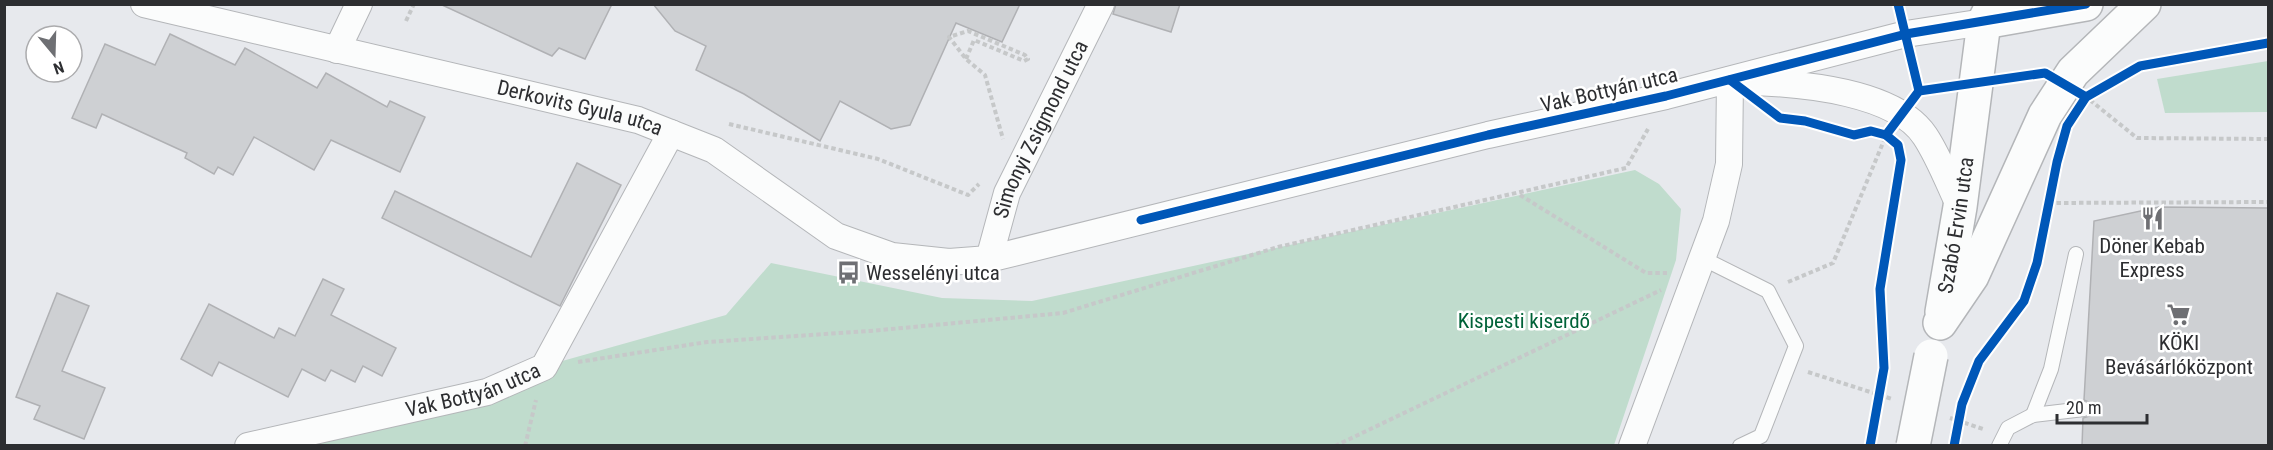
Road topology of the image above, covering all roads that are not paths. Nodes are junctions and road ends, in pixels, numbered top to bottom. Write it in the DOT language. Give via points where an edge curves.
graph roads {
  1 [pos="144,4"];
  2 [pos="359,4"];
  3 [pos="1101,4"];
  4 [pos="2086,4"];
  5 [pos="2144,4"];
  6 [pos="1983,10"];
  7 [pos="337,50"];
  8 [pos="1730,80"];
  9 [pos="671,133"];
  10 [pos="1960,207"];
  11 [pos="2076,254"];
  12 [pos="989,259"];
  13 [pos="1700,266"];
  14 [pos="1940,323"];
  15 [pos="2084,409"];
  16 [pos="2033,416"];
  17 [pos="248,446"];
  18 [pos="1632,446"];
  19 [pos="1740,446"];
  20 [pos="1913,446"];
  21 [pos="1999,446"];
  1 -- 7 [label="street, Derkovits Gyula utca"];
  2 -- 7 [label="street"];
  3 -- 12 [label="street, Simonyi Zsigmond utca" via="1007,193"];
  4 -- 6 [label="main road, Vak Bottyán utca"];
  5 -- 14 [label="main road" via="2073,72 2045,115 1972,276"];
  6 -- 8 [label="street, Vak Bottyán utca"];
  6 -- 10 [label="main road, Szabó Ervin utca"];
  7 -- 9 [label="street, Derkovits Gyula utca" via="638,120"];
  8 -- 10 [label="street" via="1791,84 1891,106 1925,135"];
  8 -- 12 [label="street, Vak Bottyán utca" via="1488,135"];
  8 -- 13 [label="street" via="1729,164 1716,221"];
  9 -- 12 [label="street, Derkovits Gyula utca" via="714,150 836,236 892,256 949,262"];
  9 -- 17 [label="street, Vak Bottyán utca" via="544,367 488,393"];
  10 -- 14 [label="main road, Szabó Ervin utca"];
  11 -- 16 [label="lane" via="2050,369"];
  13 -- 18 [label="street"];
  13 -- 19 [label="lane" via="1768,291 1796,346 1761,436"];
  14 -- 20 [label="main road, Szabó Ervin utca, bridge"];
  15 -- 16 [label="lane"];
  16 -- 21 [label="lane" via="2008,428"];
}
